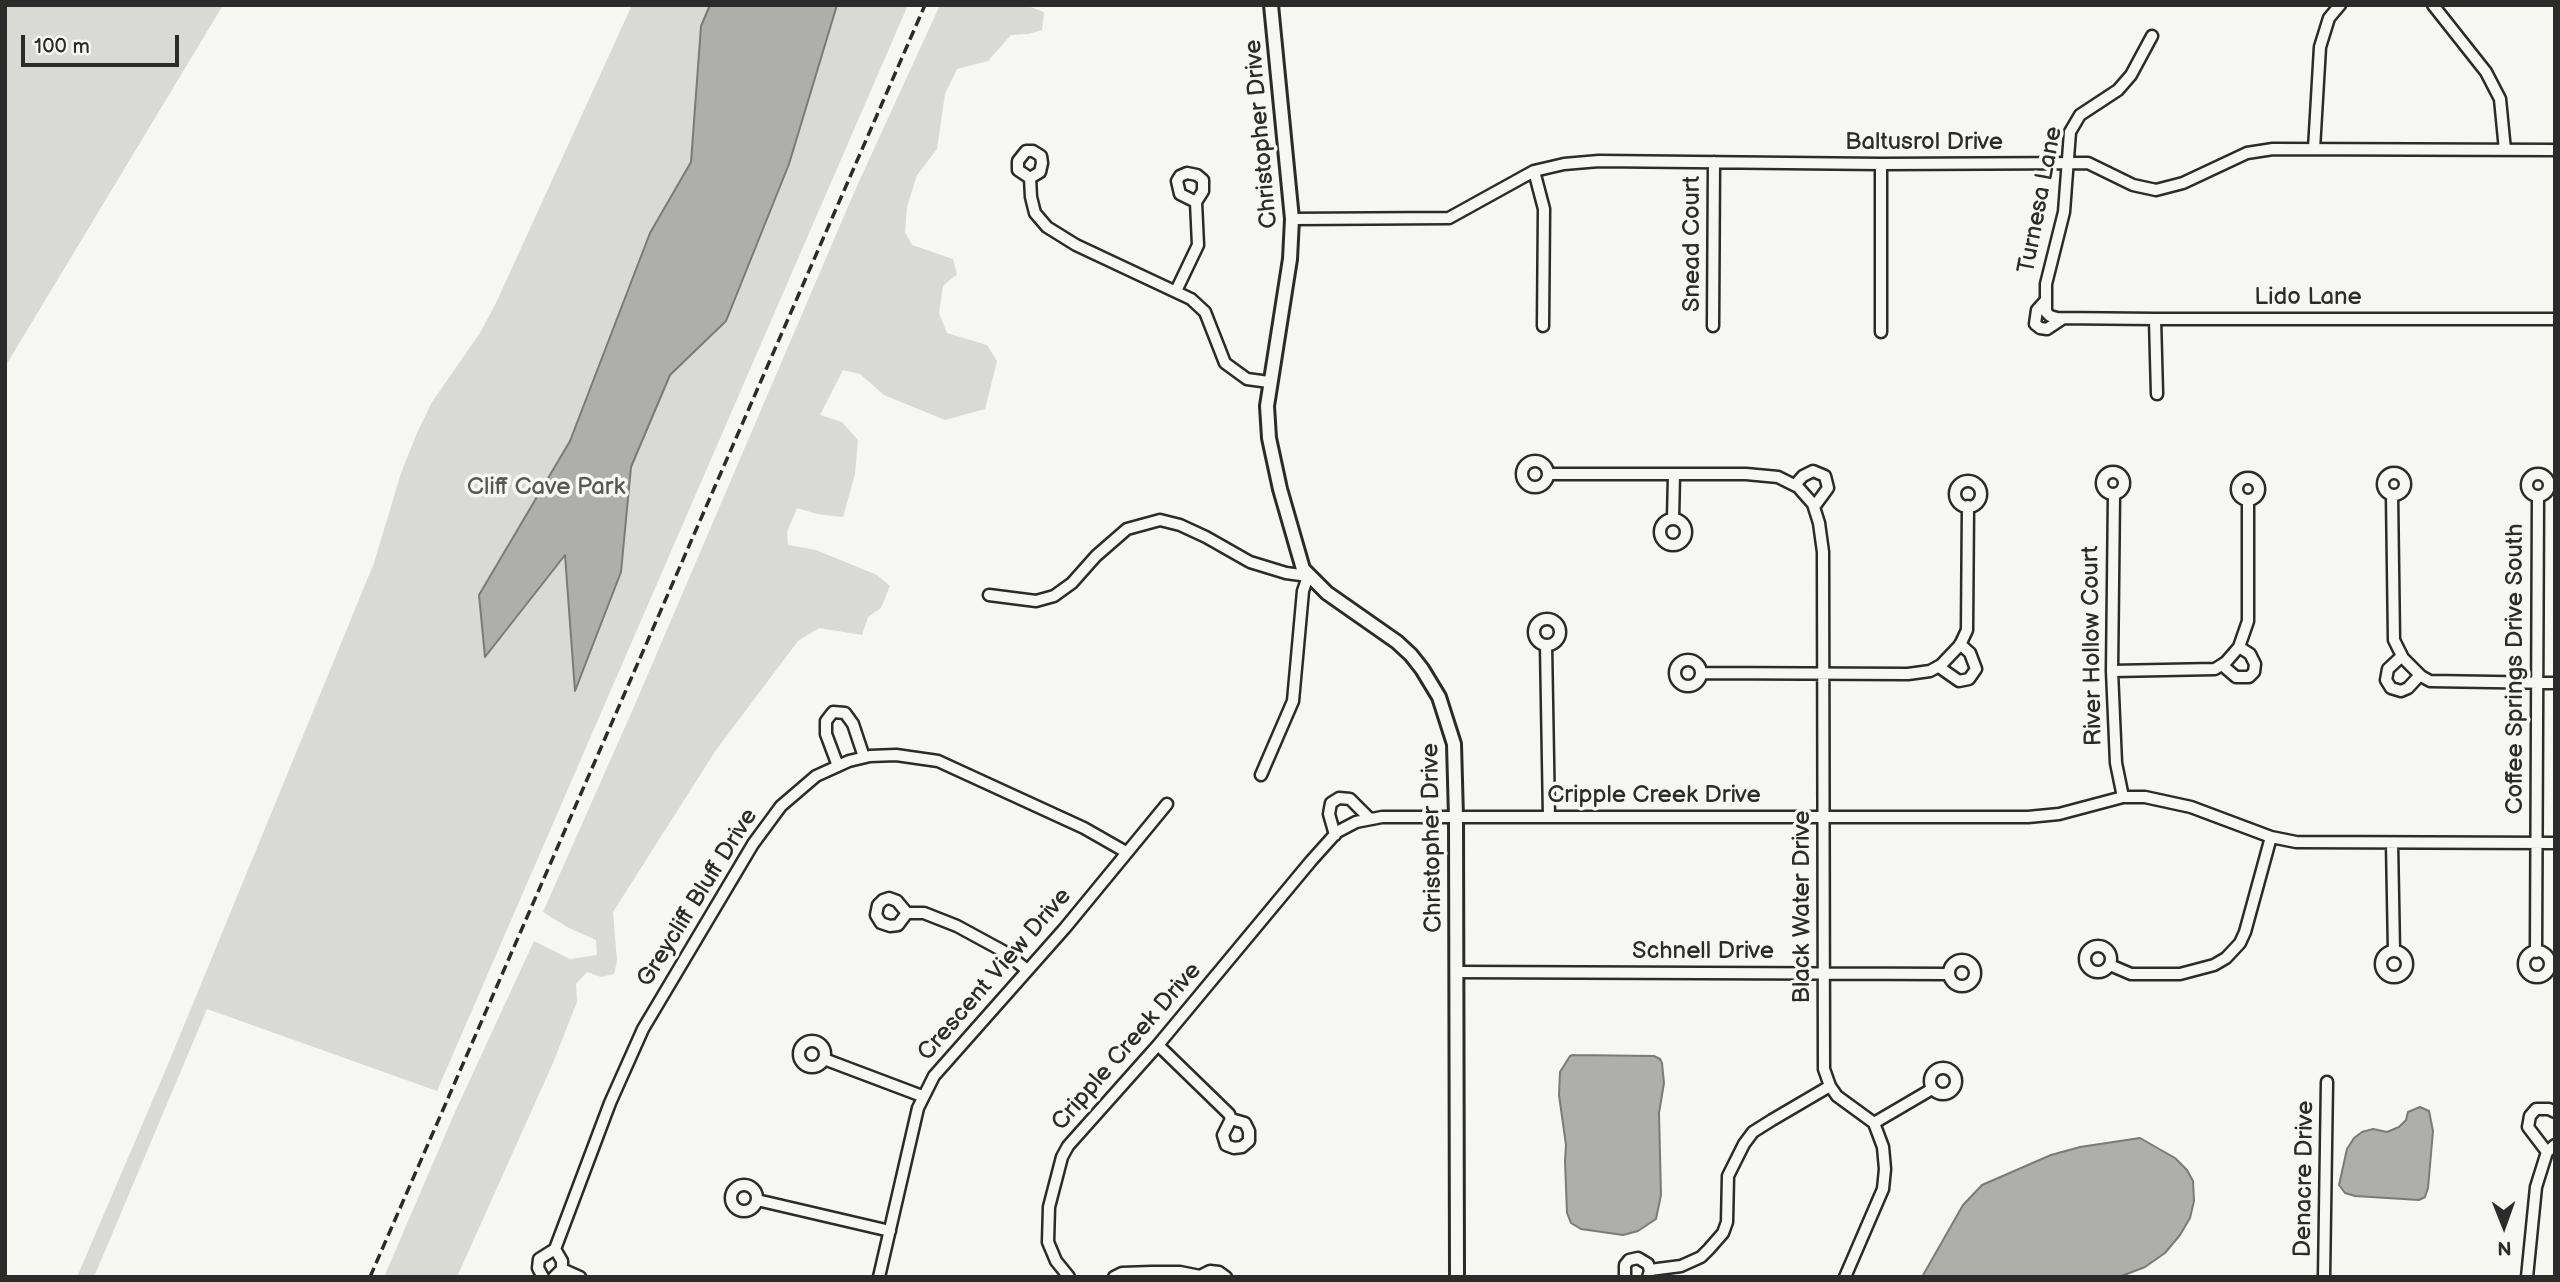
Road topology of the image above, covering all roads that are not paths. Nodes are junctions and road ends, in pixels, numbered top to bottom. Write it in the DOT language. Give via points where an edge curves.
graph roads {
  1 [pos="1271,5"];
  2 [pos="2340,5"];
  3 [pos="2432,5"];
  4 [pos="2152,36"];
  5 [pos="2314,149"];
  6 [pos="2505,150"];
  7 [pos="2555,150"];
  8 [pos="1714,162"];
  9 [pos="2067,163"];
  10 [pos="1881,164"];
  11 [pos="1534,171"];
  12 [pos="1030,178"];
  13 [pos="1196,202"];
  14 [pos="1292,219"];
  15 [pos="1176,291"];
  16 [pos="2046,300"];
  17 [pos="2050,316"];
  18 [pos="2062,318"];
  19 [pos="2155,319"];
  20 [pos="2555,319"];
  21 [pos="1543,326"];
  22 [pos="1713,326"];
  23 [pos="1881,332"];
  24 [pos="1269,382"];
  25 [pos="2157,394"];
  26 [pos="1549,474"];
  27 [pos="1674,475"];
  28 [pos="1795,485"];
  29 [pos="2113,494"];
  30 [pos="2392,495"];
  31 [pos="2538,496"];
  32 [pos="2248,500"];
  33 [pos="1968,506"];
  34 [pos="1814,507"];
  35 [pos="1673,519"];
  36 [pos="1308,576"];
  37 [pos="989,595"];
  38 [pos="1960,644"];
  39 [pos="1546,645"];
  40 [pos="2239,647"];
  41 [pos="2402,656"];
  42 [pos="2221,665"];
  43 [pos="1939,667"];
  44 [pos="2112,671"];
  45 [pos="1701,673"];
  46 [pos="1825,674"];
  47 [pos="2420,675"];
  48 [pos="2537,683"];
  49 [pos="2555,683"];
  50 [pos="864,757"];
  51 [pos="838,766"];
  52 [pos="1261,775"];
  53 [pos="2123,797"];
  54 [pos="1167,804"];
  55 [pos="1456,817"];
  56 [pos="1549,817"];
  57 [pos="1825,818"];
  58 [pos="1370,819"];
  59 [pos="1335,835"];
  60 [pos="2271,837"];
  61 [pos="2392,843"];
  62 [pos="2536,843"];
  63 [pos="2555,843"];
  64 [pos="1126,852"];
  65 [pos="907,913"];
  66 [pos="2393,951"];
  67 [pos="2536,952"];
  68 [pos="2109,965"];
  69 [pos="1026,969"];
  70 [pos="1456,972"];
  71 [pos="1824,974"];
  72 [pos="1949,974"];
  73 [pos="1158,1045"];
  74 [pos="824,1059"];
  75 [pos="2327,1082"];
  76 [pos="1830,1086"];
  77 [pos="1932,1089"];
  78 [pos="922,1096"];
  79 [pos="2555,1112"];
  80 [pos="1231,1119"];
  81 [pos="1874,1123"];
  82 [pos="2551,1149"];
  83 [pos="757,1200"];
  84 [pos="890,1231"];
  85 [pos="555,1249"];
  86 [pos="558,1273"];
  87 [pos="1649,1273"];
  88 [pos="1200,1276"];
  89 [pos="543,1277"];
  90 [pos="580,1277"];
  91 [pos="879,1277"];
  92 [pos="1069,1277"];
  93 [pos="1114,1277"];
  94 [pos="1226,1277"];
  95 [pos="1457,1277"];
  96 [pos="1625,1277"];
  97 [pos="1845,1277"];
  98 [pos="2324,1277"];
  99 [pos="2528,1277"];
  1 -- 14 [label="street, Christopher Drive"];
  2 -- 5 [label="street" via="2329,18 2320,47"];
  3 -- 6 [label="street" via="2486,72 2500,99"];
  4 -- 9 [label="street, Turnesa Lane" via="2118,90 2080,116 2070,132"];
  5 -- 6 [label="street, Baltusrol Drive"];
  5 -- 9 [label="street, Baltusrol Drive" via="2246,153 2183,183 2156,190 2133,185 2088,163"];
  6 -- 7 [label="street, Baltusrol Drive"];
  8 -- 10 [label="street, Baltusrol Drive"];
  8 -- 11 [label="street, Baltusrol Drive" via="1600,161"];
  8 -- 22 [label="street, Snead Court"];
  9 -- 10 [label="street, Baltusrol Drive"];
  9 -- 16 [label="street, Turnesa Lane" via="2064,212"];
  10 -- 23 [label="street"];
  11 -- 14 [label="street, Baltusrol Drive" via="1449,218"];
  11 -- 21 [label="street" via="1544,209"];
  12 -- 15 [label="street" via="1035,213 1047,227"];
  13 -- 15 [label="street" via="1198,245"];
  14 -- 24 [label="street, Christopher Drive"];
  15 -- 24 [label="street" via="1205,313 1226,363 1247,379"];
  16 -- 17 [label="street, Turnesa Lane"];
  16 -- 18 [label="street, Lido Lane" via="2037,310 2035,324 2047,329"];
  17 -- 18 [label="street, Lido Lane"];
  18 -- 19 [label="street, Lido Lane"];
  19 -- 20 [label="street, Lido Lane"];
  19 -- 25 [label="street"];
  24 -- 36 [label="street, Christopher Drive" via="1269,438 1295,546"];
  26 -- 27 [label="street"];
  27 -- 28 [label="street" via="1746,474 1777,477"];
  27 -- 35 [label="street"];
  28 -- 34 [label="street, Black Water Drive"];
  28 -- 34 [label="street" via="1813,471 1825,476 1828,488"];
  29 -- 44 [label="street, River Hollow Court"];
  30 -- 41 [label="street" via="2394,640"];
  31 -- 48 [label="street, Coffee Springs Drive South"];
  32 -- 40 [label="street" via="2248,621"];
  33 -- 38 [label="street" via="1967,630"];
  34 -- 46 [label="street, Black Water Drive" via="1823,552"];
  36 -- 37 [label="street" via="1250,562 1206,537 1160,520 1128,529 1054,596 1036,601"];
  36 -- 52 [label="street" via="1293,701"];
  36 -- 55 [label="street, Christopher Drive" via="1397,642 1431,681 1454,744"];
  38 -- 43 [label="street"];
  38 -- 43 [label="street" via="1970,653 1976,669 1969,680 1959,681"];
  39 -- 56 [label="street"];
  40 -- 42 [label="street"];
  40 -- 42 [label="street" via="2250,654 2254,672 2236,677"];
  41 -- 47 [label="street"];
  41 -- 47 [label="street" via="2388,669 2386,680 2391,688 2408,688"];
  42 -- 44 [label="street" via="2215,669"];
  43 -- 46 [label="street" via="1908,674"];
  44 -- 53 [label="street, River Hollow Court" via="2116,764"];
  45 -- 46 [label="street"];
  46 -- 57 [label="street, Black Water Drive"];
  47 -- 48 [label="street" via="2436,682"];
  48 -- 49 [label="street"];
  48 -- 62 [label="street, Coffee Springs Drive South"];
  50 -- 51 [label="street, Greycliff Bluff Drive"];
  50 -- 51 [label="street" via="845,713 833,712 826,721 826,734"];
  50 -- 64 [label="street, Greycliff Bluff Drive" via="896,755 938,761"];
  51 -- 85 [label="street, Greycliff Bluff Drive" via="816,776 780,806 643,1029"];
  53 -- 57 [label="street, Cripple Creek Drive" via="2028,817"];
  53 -- 60 [label="street, Cripple Creek Drive" via="2191,807"];
  54 -- 64 [label="street, Crescent View Drive"];
  55 -- 56 [label="street, Cripple Creek Drive"];
  55 -- 58 [label="street, Cripple Creek Drive"];
  55 -- 70 [label="street, Christopher Drive"];
  56 -- 57 [label="street, Cripple Creek Drive"];
  57 -- 71 [label="street, Black Water Drive"];
  58 -- 59 [label="street, Cripple Creek Drive" via="1347,825"];
  58 -- 59 [label="street" via="1350,799 1339,797 1331,803 1329,814"];
  59 -- 73 [label="street, Cripple Creek Drive"];
  60 -- 61 [label="street" via="2296,842"];
  60 -- 68 [label="street" via="2245,932 2226,958 2180,974 2131,974"];
  61 -- 62 [label="street"];
  61 -- 66 [label="street"];
  62 -- 63 [label="street"];
  62 -- 67 [label="street, Coffee Springs Drive South"];
  64 -- 69 [label="street, Crescent View Drive"];
  65 -- 69 [label="street" via="924,913 957,926"];
  69 -- 78 [label="street, Crescent View Drive" via="949,1056"];
  70 -- 71 [label="street, Schnell Drive"];
  70 -- 95 [label="street, Christopher Drive"];
  71 -- 72 [label="street, Schnell Drive"];
  71 -- 76 [label="street, Black Water Drive" via="1824,1069"];
  73 -- 80 [label="street"];
  73 -- 92 [label="street, Cripple Creek Drive" via="1076,1135 1062,1157 1049,1207 1048,1242 1055,1261"];
  74 -- 78 [label="street"];
  75 -- 98 [label="street, Denacre Drive"];
  76 -- 81 [label="street"];
  76 -- 87 [label="street" via="1753,1132 1744,1144 1728,1176 1727,1222 1709,1249 1681,1266"];
  77 -- 81 [label="street"];
  78 -- 84 [label="street, Crescent View Drive"];
  79 -- 82 [label="street" via="2536,1109 2528,1127"];
  81 -- 97 [label="street" via="1883,1147 1882,1189"];
  82 -- 99 [label="street" via="2536,1187"];
  83 -- 84 [label="street"];
  84 -- 91 [label="street, Crescent View Drive"];
  85 -- 86 [label="street" via="562,1261"];
  85 -- 89 [label="street, Greycliff Bluff Drive" via="539,1259"];
  86 -- 90 [label="street"];
  87 -- 96 [label="street" via="1645,1261 1632,1259 1624,1267"];
  88 -- 93 [label="street" via="1152,1272"];
  88 -- 94 [label="street" via="1210,1271"];
}
